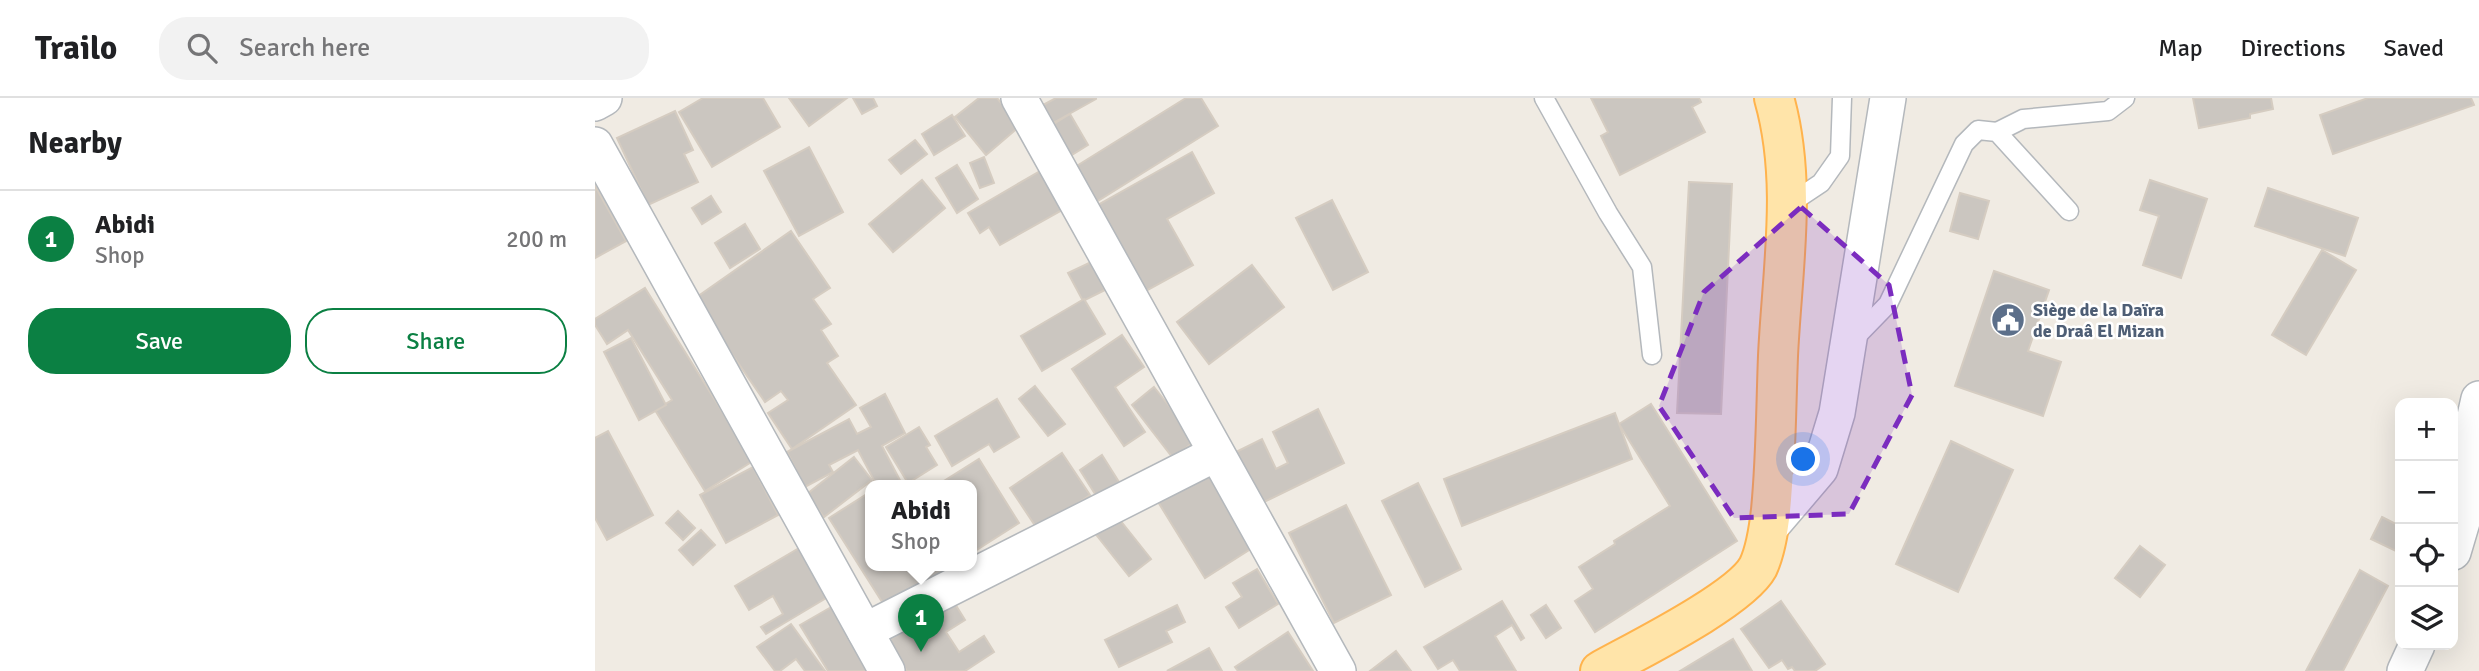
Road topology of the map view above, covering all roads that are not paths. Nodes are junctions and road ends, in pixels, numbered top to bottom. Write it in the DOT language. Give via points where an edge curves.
graph roads {
  1 [pos="604,98"];
  2 [pos="1019,98"];
  3 [pos="1544,98"];
  4 [pos="1774,98"];
  5 [pos="1842,98"];
  6 [pos="1888,98"];
  7 [pos="2125,98"];
  8 [pos="595,103"];
  9 [pos="1997,132"];
  10 [pos="595,145"];
  11 [pos="1788,205"];
  12 [pos="2069,211"];
  13 [pos="1847,346"];
  14 [pos="1652,355"];
  15 [pos="2479,399"];
  16 [pos="1215,454"];
  17 [pos="1768,530"];
  18 [pos="2458,534"];
  19 [pos="865,631"];
  20 [pos="2415,650"];
  21 [pos="887,671"];
  22 [pos="1338,671"];
  23 [pos="1600,671"];
  24 [pos="2405,671"];
  1 -- 8 [label="street"];
  2 -- 16 [label="street"];
  3 -- 14 [label="lane" via="1643,267"];
  4 -- 11 [label="main road" via="1782,127"];
  5 -- 11 [label="lane" via="1840,156 1821,183"];
  6 -- 13 [label="street"];
  7 -- 9 [label="lane" via="2108,111 2023,119"];
  9 -- 12 [label="lane"];
  9 -- 13 [label="lane" via="1978,130 1964,144 1888,304"];
  10 -- 19 [label="street"];
  11 -- 17 [label="main road"];
  13 -- 17 [label="street" via="1837,413 1820,469"];
  15 -- 18 [label="street"];
  16 -- 19 [label="street"];
  16 -- 22 [label="street"];
  17 -- 23 [label="main road" via="1758,567 1732,595"];
  19 -- 21 [label="street"];
  20 -- 24 [label="street"];
}
